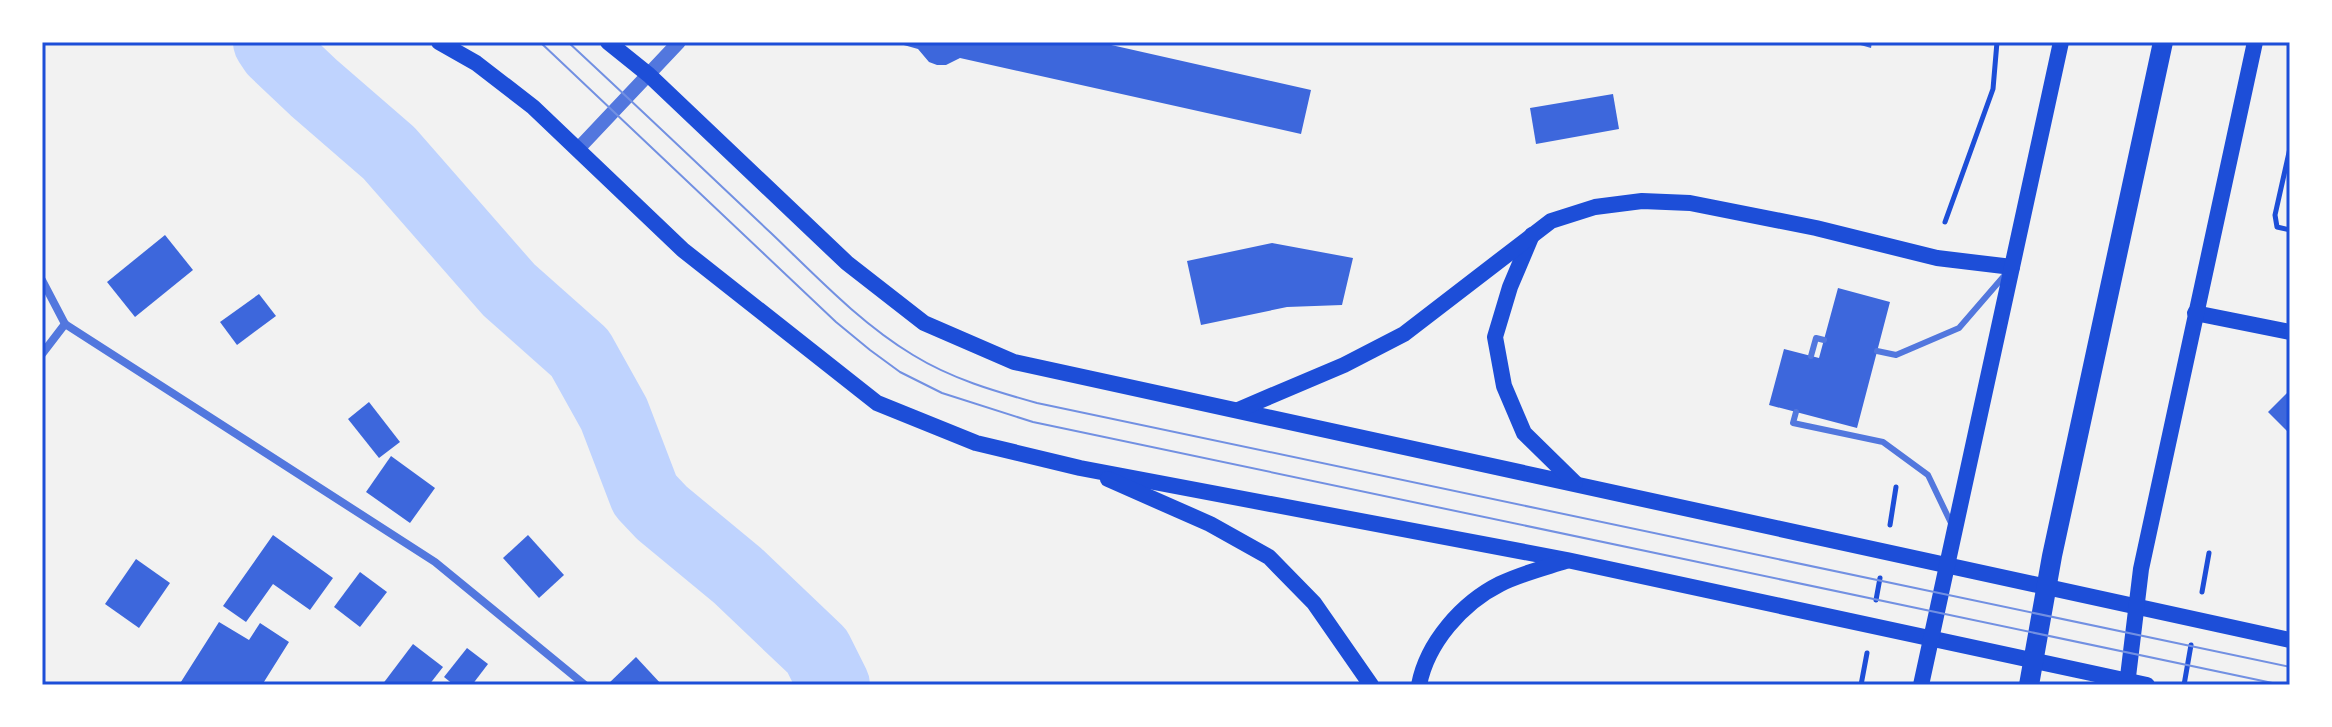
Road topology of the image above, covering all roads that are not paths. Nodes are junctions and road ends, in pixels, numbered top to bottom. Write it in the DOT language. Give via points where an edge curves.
graph roads {
  1 [pos="439,42"];
  2 [pos="608,42"];
  3 [pos="679,42"];
  4 [pos="2061,42"];
  5 [pos="2163,42"];
  6 [pos="2255,42"];
  7 [pos="649,75"];
  8 [pos="578,149"];
  9 [pos="1533,234"];
  10 [pos="2012,267"];
  11 [pos="42,280"];
  12 [pos="2195,313"];
  13 [pos="65,324"];
  14 [pos="2290,332"];
  15 [pos="1824,340"];
  16 [pos="1877,351"];
  17 [pos="42,354"];
  18 [pos="1811,356"];
  19 [pos="1238,410"];
  20 [pos="1796,412"];
  21 [pos="1080,468"];
  22 [pos="1577,485"];
  23 [pos="1955,530"];
  24 [pos="1567,560"];
  25 [pos="2290,640"];
  26 [pos="585,685"];
  27 [pos="1371,685"];
  28 [pos="1419,685"];
  29 [pos="1921,685"];
  30 [pos="2029,685"];
  31 [pos="2127,685"];
  32 [pos="2147,685"];
  1 -- 8 [label="main road" via="497,79"];
  2 -- 7 [label="main road"];
  3 -- 7 [label="street"];
  4 -- 10 [label="main road"];
  5 -- 30 [label="main road"];
  6 -- 12 [label="main road"];
  7 -- 8 [label="street"];
  7 -- 19 [label="main road" via="847,263 924,323 1014,362"];
  8 -- 21 [label="main road" via="683,250 877,403 976,443"];
  9 -- 10 [label="main road" via="1551,221 1595,207 1642,201 1690,203 1937,258"];
  9 -- 19 [label="main road" via="1404,334"];
  9 -- 22 [label="main road" via="1495,337 1504,386 1524,433"];
  10 -- 16 [label="lane" via="1959,328 1896,355"];
  10 -- 23 [label="main road"];
  11 -- 13 [label="street"];
  12 -- 14 [label="main road"];
  12 -- 31 [label="main road" via="2141,569"];
  13 -- 17 [label="street"];
  13 -- 26 [label="street" via="435,562"];
  15 -- 18 [label="lane" via="1816,338"];
  19 -- 22 [label="main road"];
  20 -- 23 [label="lane" via="1793,423 1883,442 1928,475"];
  21 -- 24 [label="main road"];
  21 -- 27 [label="main road" via="1210,524 1269,557 1314,603"];
  22 -- 25 [label="main road"];
  23 -- 29 [label="main road"];
  24 -- 28 [label="main road" via="1500,584 1462,609 1436,644"];
  24 -- 32 [label="main road"];
}
